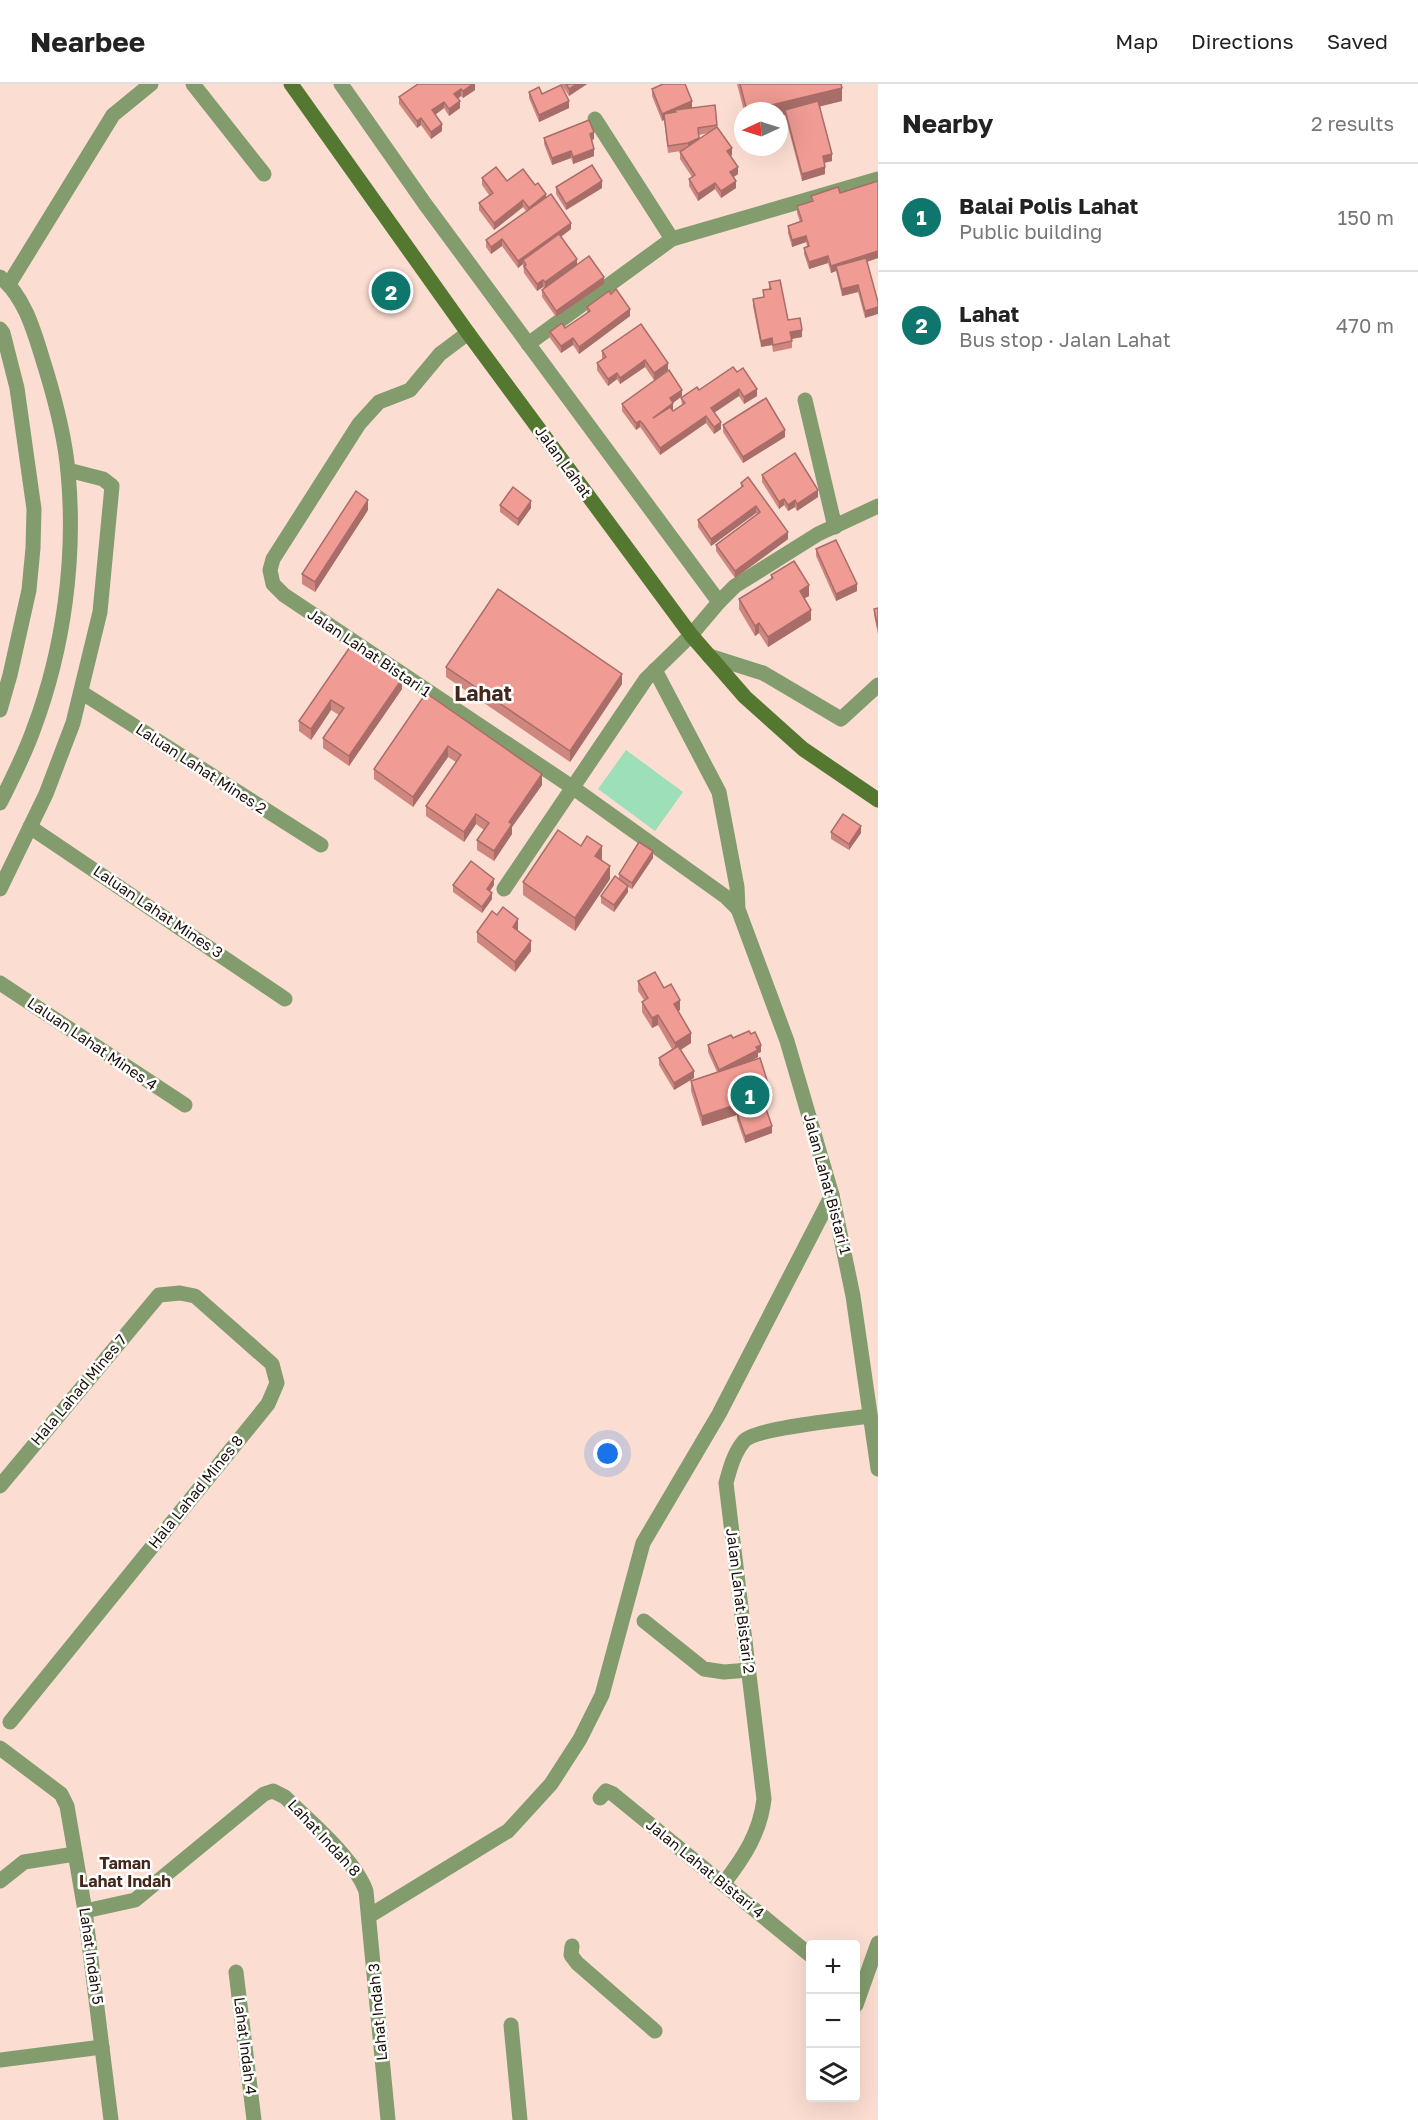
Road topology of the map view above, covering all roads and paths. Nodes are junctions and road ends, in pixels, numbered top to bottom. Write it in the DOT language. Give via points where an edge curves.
graph roads {
  1 [pos="151,84"];
  2 [pos="193,84"];
  3 [pos="291,84"];
  4 [pos="341,84"];
  5 [pos="595,119"];
  6 [pos="264,174"];
  7 [pos="878,179"];
  8 [pos="672,239"];
  9 [pos="5,281"];
  10 [pos="0,329"];
  11 [pos="468,333"];
  12 [pos="528,344"];
  13 [pos="805,400"];
  14 [pos="68,470"];
  15 [pos="878,506"];
  16 [pos="835,527"];
  17 [pos="719,602"];
  18 [pos="690,635"];
  19 [pos="708,656"];
  20 [pos="655,670"];
  21 [pos="878,685"];
  22 [pos="81,693"];
  23 [pos="0,710"];
  24 [pos="572,788"];
  25 [pos="878,800"];
  26 [pos="0,803"];
  27 [pos="30,827"];
  28 [pos="321,845"];
  29 [pos="0,889"];
  30 [pos="504,889"];
  31 [pos="738,909"];
  32 [pos="0,983"];
  33 [pos="285,999"];
  34 [pos="185,1106"];
  35 [pos="832,1195"];
  36 [pos="159,1295"];
  37 [pos="870,1416"];
  38 [pos="878,1469"];
  39 [pos="0,1486"];
  40 [pos="644,1621"];
  41 [pos="749,1670"];
  42 [pos="10,1722"];
  43 [pos="0,1748"];
  44 [pos="600,1798"];
  45 [pos="75,1854"];
  46 [pos="0,1881"];
  47 [pos="724,1883"];
  48 [pos="369,1910"];
  49 [pos="85,1911"];
  50 [pos="878,1943"];
  51 [pos="572,1946"];
  52 [pos="806,1952"];
  53 [pos="236,1972"];
  54 [pos="860,1976"];
  55 [pos="511,2025"];
  56 [pos="655,2031"];
  57 [pos="102,2047"];
  58 [pos="0,2060"];
  59 [pos="111,2120"];
  60 [pos="254,2120"];
  61 [pos="388,2120"];
  62 [pos="520,2120"];
  1 -- 9 [label="street" via="113,115"];
  2 -- 6 [label="street"];
  3 -- 11 [label="main road, Jalan Lahat"];
  4 -- 12 [label="street"];
  5 -- 8 [label="street"];
  7 -- 8 [label="street"];
  8 -- 12 [label="street"];
  9 -- 14 [label="street" via="25,310 40,352 58,410"];
  10 -- 23 [label="street" via="17,388 34,509 29,590"];
  11 -- 18 [label="main road, Jalan Lahat"];
  11 -- 24 [label="street, Jalan Lahat Bistari 1" via="440,354 410,390 379,402 359,424 273,559 273,584"];
  12 -- 17 [label="street"];
  13 -- 16 [label="street"];
  14 -- 22 [label="street" via="103,479 112,486 100,612"];
  14 -- 26 [label="street" via="71,531 63,621 34,728"];
  15 -- 16 [label="street"];
  16 -- 17 [label="street" via="735,586"];
  17 -- 18 [label="street"];
  18 -- 19 [label="main road, Jalan Lahat"];
  18 -- 20 [label="street"];
  19 -- 21 [label="street" via="763,673 841,719"];
  19 -- 25 [label="main road, Jalan Lahat" via="745,697 803,749"];
  20 -- 24 [label="street"];
  20 -- 31 [label="street, Jalan Lahat Bistari 1" via="719,792 736,877"];
  22 -- 27 [label="street" via="46,794"];
  22 -- 28 [label="street, Laluan Lahat Mines 2"];
  24 -- 30 [label="street"];
  24 -- 31 [label="street, Jalan Lahat Bistari 1"];
  27 -- 29 [label="street"];
  27 -- 33 [label="street, Laluan Lahat Mines 3"];
  31 -- 35 [label="street, Jalan Lahat Bistari 1" via="792,1058"];
  32 -- 34 [label="street, Laluan Lahat Mines 4"];
  35 -- 37 [label="street, Jalan Lahat Bistari 1" via="854,1296"];
  35 -- 48 [label="street" via="719,1414 643,1543 602,1695 551,1784 508,1831"];
  36 -- 39 [label="street, Hala Lahad Mines 7"];
  36 -- 42 [label="street, Hala Lahad Mines 8" via="195,1296 272,1364 278,1383 268,1404"];
  37 -- 38 [label="street, Jalan Lahat Bistari 1"];
  37 -- 41 [label="street, Jalan Lahat Bistari 2" via="768,1431 745,1439 734,1458 726,1483"];
  40 -- 41 [label="street" via="704,1669"];
  41 -- 47 [label="street, Jalan Lahat Bistari 2" via="763,1806 752,1842"];
  43 -- 45 [label="street, Lahat Indah 5" via="61,1794 67,1806"];
  44 -- 47 [label="street, Jalan Lahat Bistari 4" via="606,1791 613,1794"];
  45 -- 46 [label="street" via="24,1862"];
  45 -- 49 [label="street, Lahat Indah 5"];
  47 -- 52 [label="street, Jalan Lahat Bistari 4"];
  48 -- 49 [label="street, Lahat Indah 8" via="361,1876 285,1797 273,1791 264,1794 135,1900"];
  48 -- 61 [label="street, Lahat Indah 3"];
  49 -- 57 [label="street, Lahat Indah 5"];
  50 -- 54 [label="street"];
  51 -- 56 [label="street" via="571,1955 577,1963"];
  53 -- 60 [label="street, Lahat Indah 4"];
  55 -- 62 [label="street"];
  57 -- 58 [label="street"];
  57 -- 59 [label="street, Lahat Indah 5"];
}
